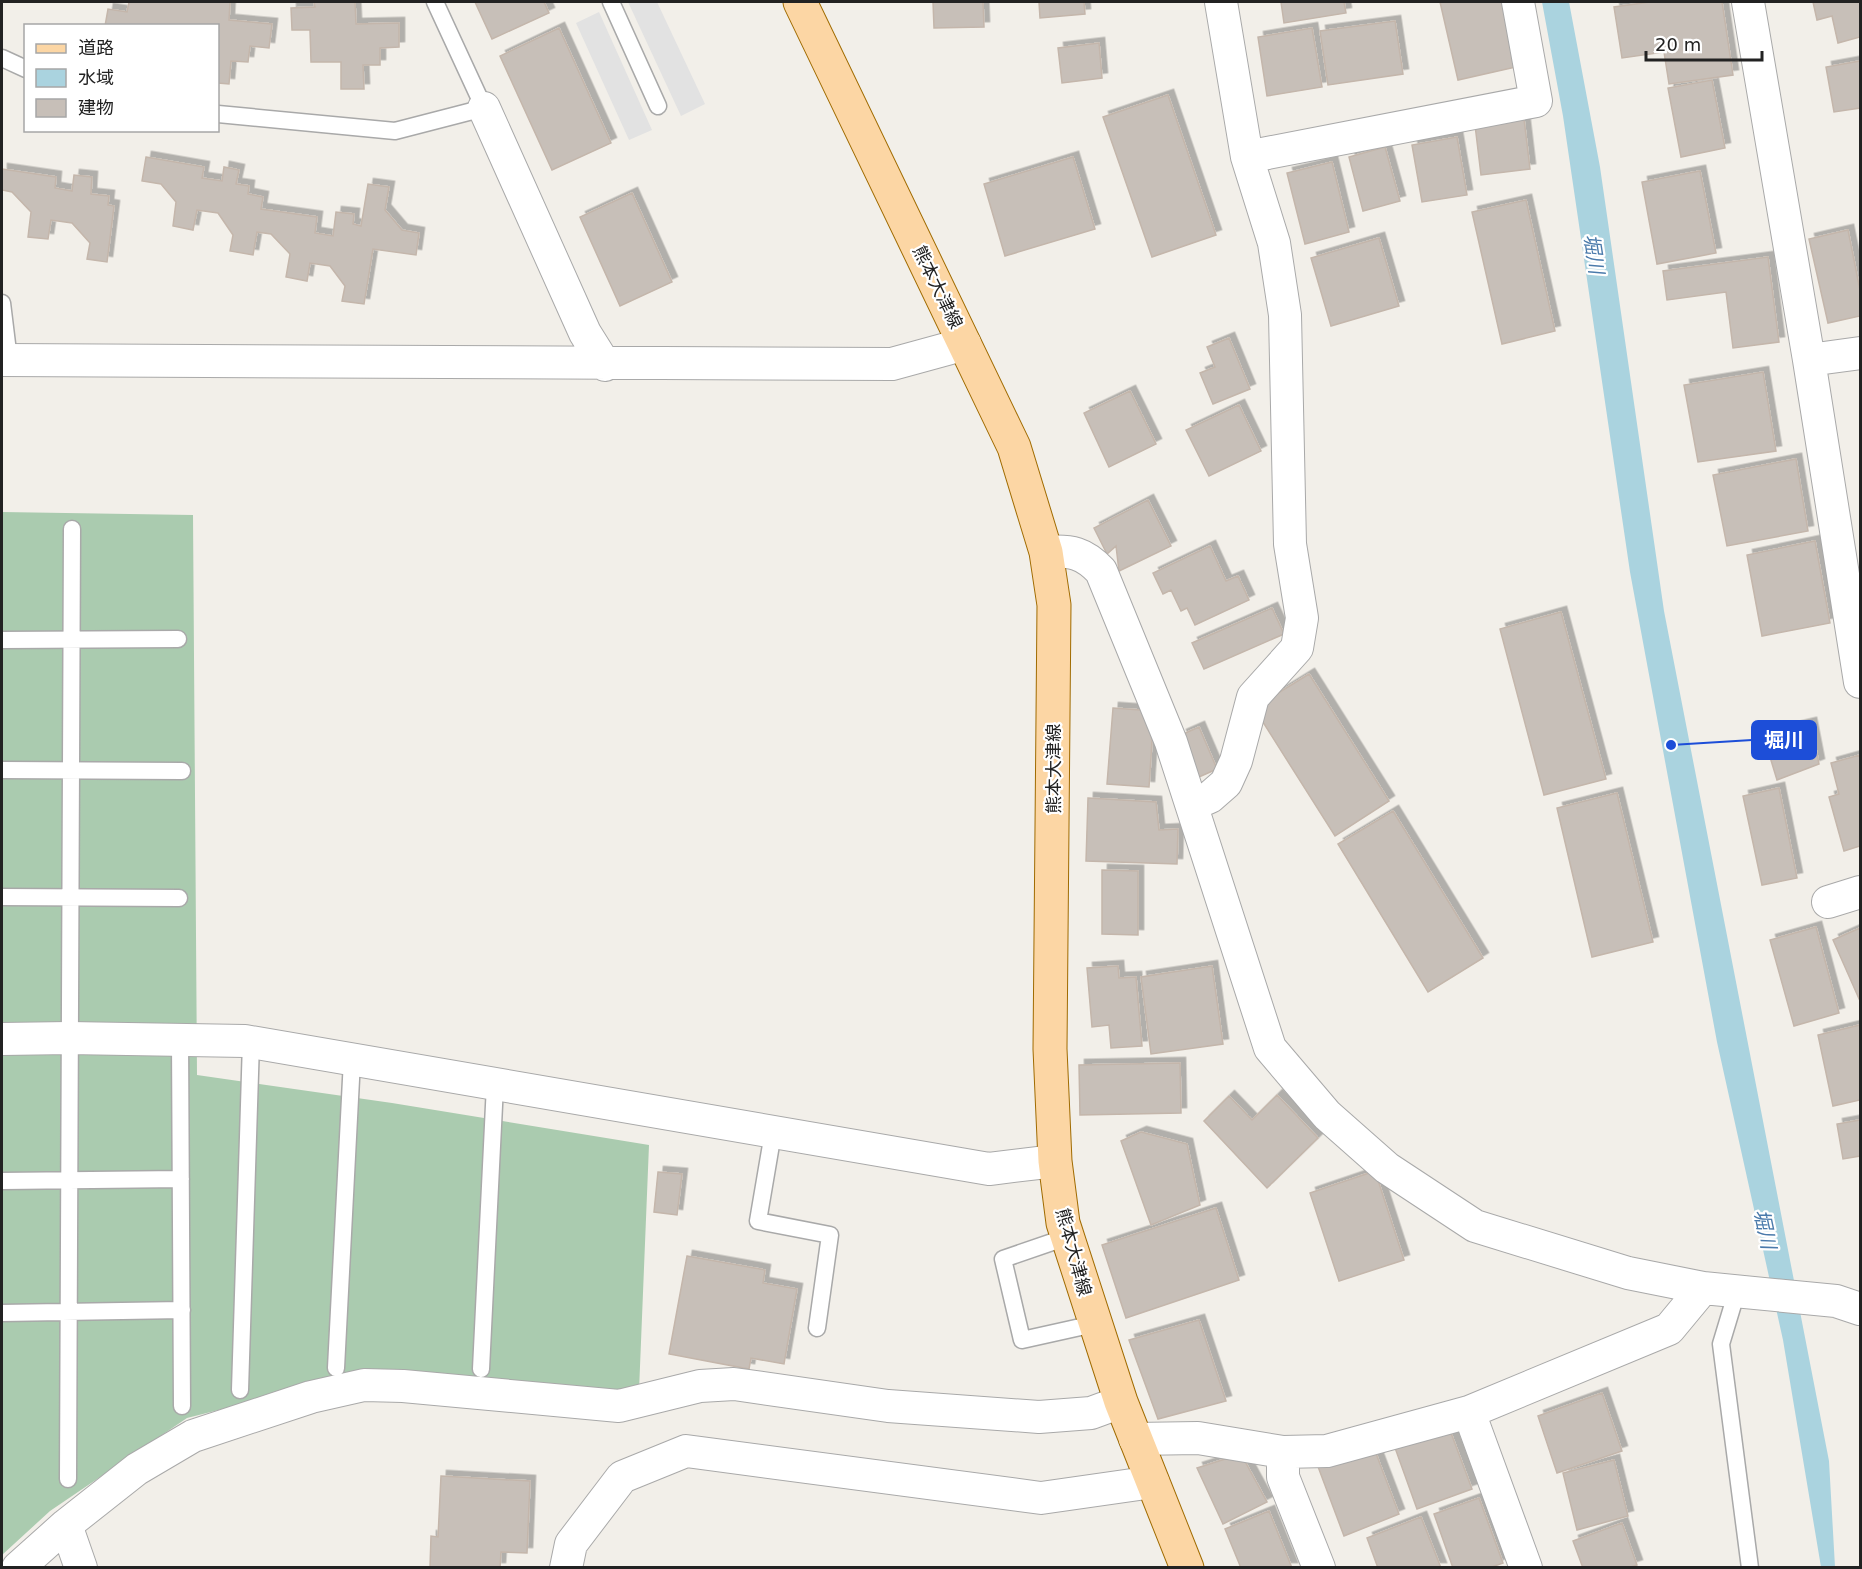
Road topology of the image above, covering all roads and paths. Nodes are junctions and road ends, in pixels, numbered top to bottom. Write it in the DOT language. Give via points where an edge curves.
graph roads {
  1 [pos="435,2"];
  2 [pos="611,2"];
  3 [pos="800,2"];
  4 [pos="1221,2"];
  5 [pos="1518,2"];
  6 [pos="1748,2"];
  7 [pos="2,58"];
  8 [pos="24,68"];
  9 [pos="658,106"];
  10 [pos="484,108"];
  11 [pos="219,114"];
  12 [pos="1247,157"];
  13 [pos="2,303"];
  14 [pos="965,344"];
  15 [pos="1860,353"];
  16 [pos="5,360"];
  17 [pos="1809,360"];
  18 [pos="605,365"];
  19 [pos="72,529"];
  20 [pos="1046,552"];
  21 [pos="178,639"];
  22 [pos="2,640"];
  23 [pos="71,640"];
  24 [pos="1860,682"];
  25 [pos="2,770"];
  26 [pos="70,771"];
  27 [pos="182,771"];
  28 [pos="1191,805"];
  29 [pos="1860,892"];
  30 [pos="2,897"];
  31 [pos="69,897"];
  32 [pos="179,898"];
  33 [pos="1828,902"];
  34 [pos="69,1038"];
  35 [pos="2,1039"];
  36 [pos="180,1040"];
  37 [pos="251,1042"];
  38 [pos="352,1060"];
  39 [pos="495,1085"];
  40 [pos="773,1133"];
  41 [pos="1055,1161"];
  42 [pos="181,1179"];
  43 [pos="68,1180"];
  44 [pos="2,1181"];
  45 [pos="1067,1237"];
  46 [pos="1703,1288"];
  47 [pos="1747,1292"];
  48 [pos="1860,1309"];
  49 [pos="182,1310"];
  50 [pos="69,1312"];
  51 [pos="2,1313"];
  52 [pos="1094,1324"];
  53 [pos="817,1328"];
  54 [pos="336,1368"];
  55 [pos="481,1369"];
  56 [pos="240,1390"];
  57 [pos="1121,1402"];
  58 [pos="182,1406"];
  59 [pos="1469,1412"];
  60 [pos="1136,1439"];
  61 [pos="1284,1452"];
  62 [pos="68,1479"];
  63 [pos="1153,1482"];
  64 [pos="66,1525"];
  65 [pos="18,1568"];
  66 [pos="81,1568"];
  67 [pos="566,1568"];
  68 [pos="1186,1568"];
  69 [pos="1319,1568"];
  70 [pos="1526,1568"];
  71 [pos="1750,1568"];
  1 -- 10 [label="lane"];
  2 -- 9 [label="lane"];
  3 -- 14 [label="main road, 熊本大津線"];
  4 -- 12 [label="street"];
  5 -- 12 [label="street" via="1536,101"];
  6 -- 17 [label="street"];
  7 -- 8 [label="lane"];
  10 -- 11 [label="lane" via="395,131"];
  10 -- 18 [label="street" via="585,333"];
  12 -- 28 [label="street" via="1274,243 1285,315 1290,544 1302,618 1297,648 1253,697 1226,783 1210,797"];
  13 -- 16 [label="lane"];
  14 -- 18 [label="street" via="892,364"];
  14 -- 20 [label="main road, 熊本大津線" via="1014,447"];
  15 -- 17 [label="street"];
  16 -- 18 [label="street"];
  17 -- 24 [label="street"];
  19 -- 23 [label="lane"];
  20 -- 28 [label="street" via="1078,553 1101,571 1171,742"];
  20 -- 41 [label="main road, 熊本大津線" via="1054,605 1050,1049"];
  21 -- 23 [label="lane"];
  22 -- 23 [label="lane"];
  23 -- 26 [label="lane"];
  25 -- 26 [label="lane"];
  26 -- 27 [label="lane"];
  26 -- 31 [label="lane"];
  28 -- 46 [label="street" via="1270,1048 1327,1115 1387,1168 1476,1226 1628,1273"];
  29 -- 33 [label="street"];
  30 -- 31 [label="lane"];
  31 -- 32 [label="lane"];
  31 -- 34 [label="lane"];
  34 -- 35 [label="street"];
  34 -- 36 [label="street"];
  34 -- 43 [label="lane"];
  36 -- 37 [label="street"];
  36 -- 42 [label="lane"];
  37 -- 38 [label="street"];
  37 -- 56 [label="lane"];
  38 -- 39 [label="street"];
  38 -- 54 [label="lane"];
  39 -- 40 [label="street"];
  39 -- 55 [label="lane"];
  40 -- 41 [label="street" via="989,1169"];
  40 -- 53 [label="lane" via="758,1221 830,1235"];
  41 -- 45 [label="main road, 熊本大津線"];
  42 -- 43 [label="lane"];
  42 -- 49 [label="lane"];
  43 -- 44 [label="lane"];
  43 -- 50 [label="lane"];
  45 -- 52 [label="main road, 熊本大津線"];
  45 -- 52 [label="lane" via="1003,1259 1022,1340"];
  46 -- 47 [label="street"];
  46 -- 59 [label="street" via="1669,1329"];
  47 -- 48 [label="street" via="1824,1300"];
  47 -- 71 [label="lane" via="1721,1344"];
  49 -- 50 [label="lane"];
  49 -- 58 [label="lane"];
  50 -- 51 [label="lane"];
  50 -- 62 [label="lane"];
  52 -- 57 [label="main road, 熊本大津線"];
  57 -- 60 [label="main road, 熊本大津線"];
  57 -- 64 [label="street" via="1091,1413 1039,1417 888,1406 734,1383 700,1386 619,1406 364,1385 311,1397 193,1436 137,1469"];
  59 -- 61 [label="street" via="1327,1451"];
  59 -- 70 [label="street"];
  60 -- 61 [label="street" via="1198,1438"];
  60 -- 63 [label="main road, 熊本大津線"];
  61 -- 69 [label="street" via="1283,1477"];
  63 -- 67 [label="street" via="1041,1498 686,1451 622,1477 571,1544"];
  63 -- 68 [label="main road, 熊本大津線"];
  64 -- 65 [label="street"];
  64 -- 66 [label="street"];
}
